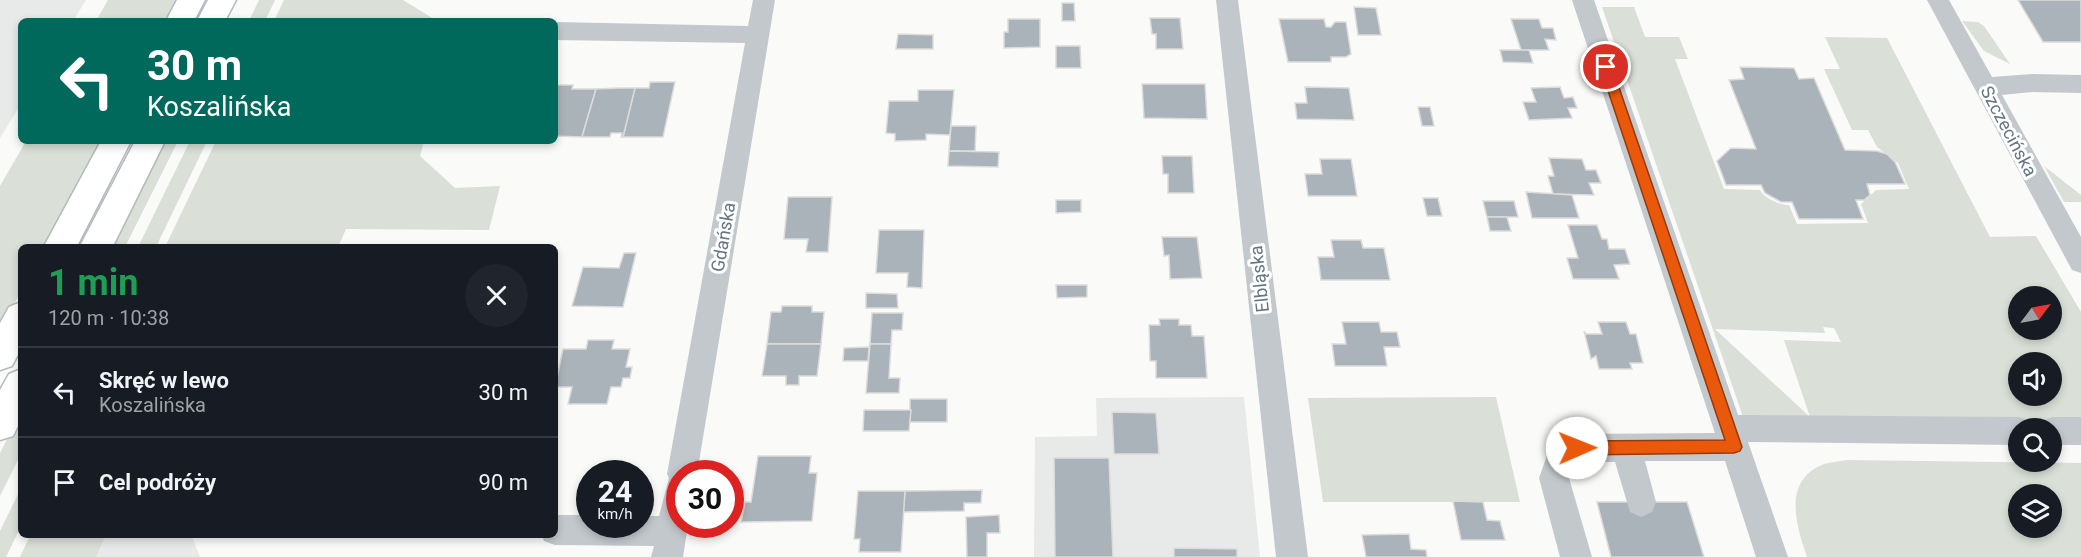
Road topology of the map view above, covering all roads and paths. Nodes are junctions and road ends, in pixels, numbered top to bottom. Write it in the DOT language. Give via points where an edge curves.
graph roads {
  1 [pos="191,0"];
  2 [pos="222,0"];
  3 [pos="764,0"];
  4 [pos="1227,0"];
  5 [pos="1583,0"];
  6 [pos="1938,0"];
  7 [pos="182,18"];
  8 [pos="213,18"];
  9 [pos="558,31"];
  10 [pos="758,35"];
  11 [pos="2081,84"];
  12 [pos="1986,87"];
  13 [pos="114,144"];
  14 [pos="148,144"];
  15 [pos="61,244"];
  16 [pos="97,244"];
  17 [pos="2081,262"];
  18 [pos="18,322"];
  19 [pos="0,355"];
  20 [pos="18,391"];
  21 [pos="0,424"];
  22 [pos="2008,431"];
  23 [pos="2062,431"];
  24 [pos="2081,431"];
  25 [pos="1731,437"];
  26 [pos="1626,448"];
  27 [pos="684,460"];
  28 [pos="1641,502"];
  29 [pos="558,530"];
  30 [pos="669,544"];
  31 [pos="1292,557"];
  32 [pos="1576,557"];
  33 [pos="1772,557"];
  1 -- 7 [label="main road"];
  2 -- 8 [label="main road"];
  3 -- 10 [label="street, Gdańska"];
  4 -- 31 [label="street, Elbląska"];
  5 -- 25 [label="street"];
  6 -- 12 [label="street, Szczecińska"];
  9 -- 10 [label="street"];
  10 -- 27 [label="street, Gdańska"];
  11 -- 12 [label="street"];
  12 -- 17 [label="street, Szczecińska"];
  13 -- 15 [label="main road"];
  14 -- 16 [label="main road"];
  18 -- 19 [label="main road"];
  20 -- 21 [label="main road"];
  22 -- 25 [label="street"];
  23 -- 24 [label="street"];
  25 -- 26 [label="street"];
  25 -- 33 [label="street"];
  26 -- 28 [label="street"];
  26 -- 32 [label="street" via="1577,448 1559,460 1554,478"];
  29 -- 30 [label="street"];
}
